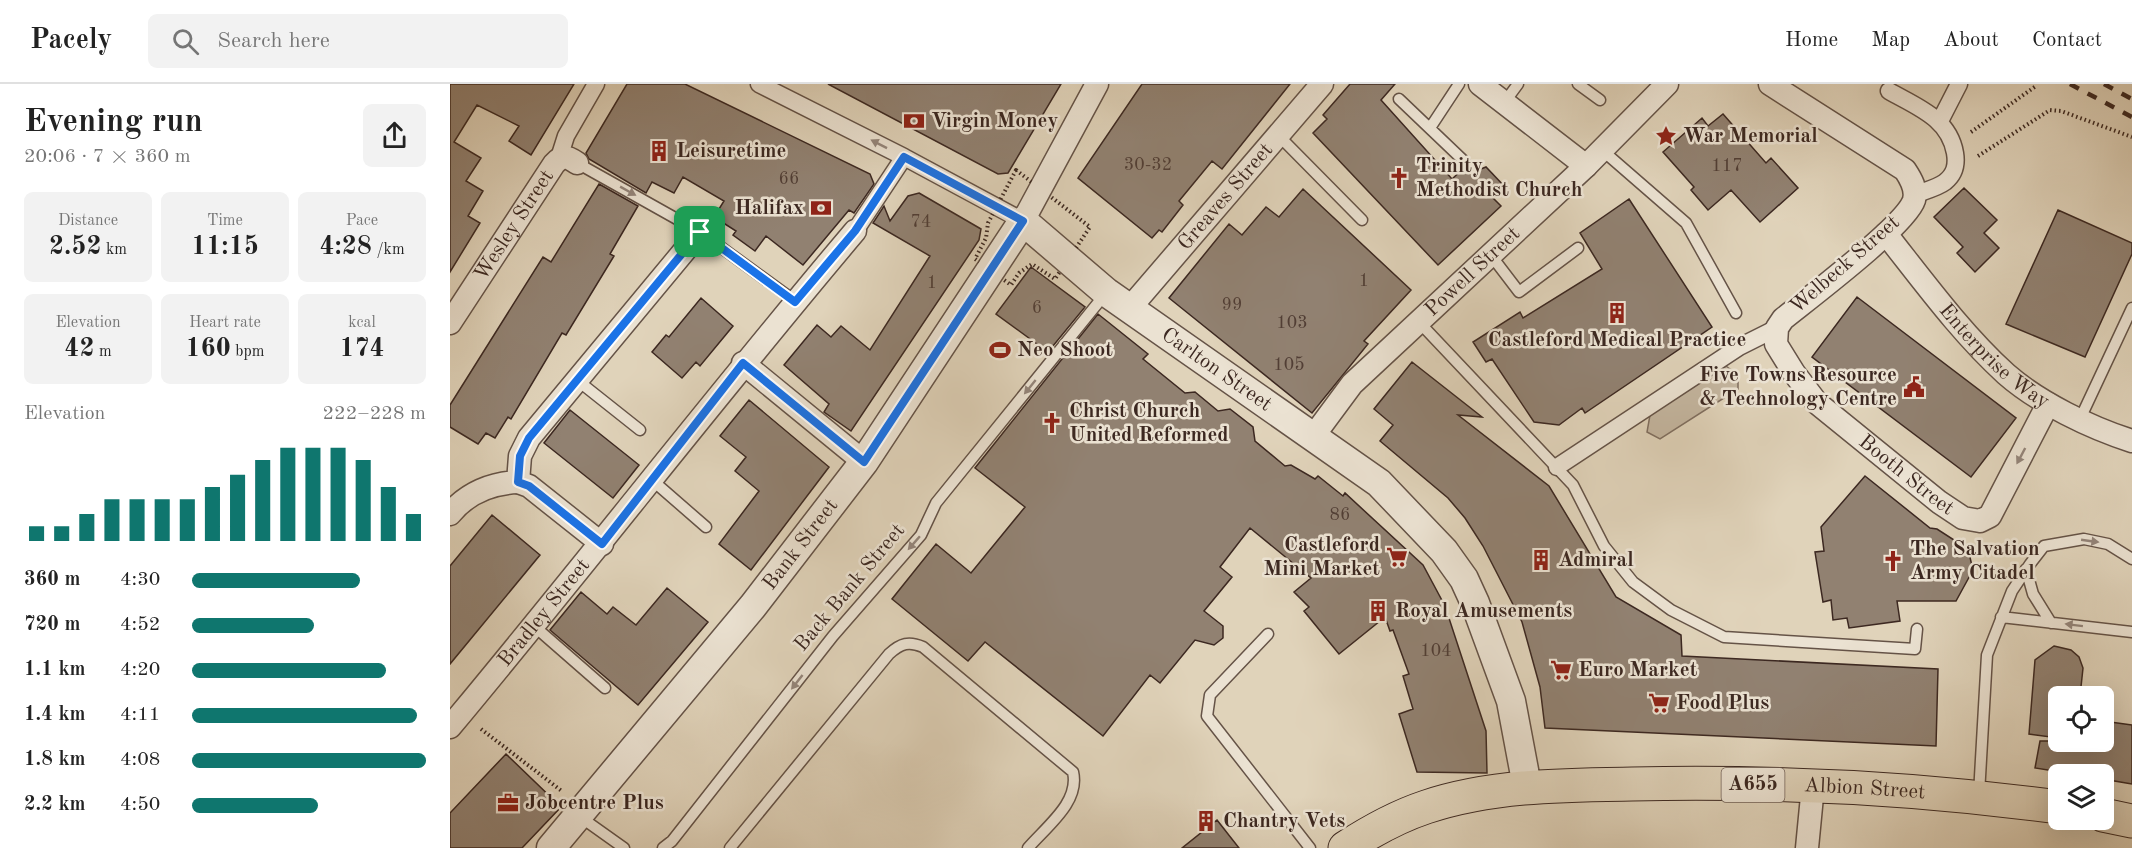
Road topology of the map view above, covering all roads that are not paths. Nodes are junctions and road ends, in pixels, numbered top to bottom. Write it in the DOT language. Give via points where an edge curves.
graph roads {
  1 [pos="596,84"];
  2 [pos="759,84"];
  3 [pos="1097,84"];
  4 [pos="1322,84"];
  5 [pos="1459,84"];
  6 [pos="1480,84"];
  7 [pos="1518,84"];
  8 [pos="1578,84"];
  9 [pos="1667,84"];
  10 [pos="1770,84"];
  11 [pos="1959,84"];
  12 [pos="789,90"];
  13 [pos="1889,91"];
  14 [pos="1399,99"];
  15 [pos="1600,100"];
  16 [pos="1504,103"];
  17 [pos="1940,121"];
  18 [pos="1430,128"];
  19 [pos="1279,136"];
  20 [pos="1602,150"];
  21 [pos="904,157"];
  22 [pos="568,160"];
  23 [pos="1465,162"];
  24 [pos="1586,166"];
  25 [pos="1914,199"];
  26 [pos="1362,220"];
  27 [pos="1023,221"];
  28 [pos="855,231"];
  29 [pos="700,232"];
  30 [pos="1886,234"];
  31 [pos="1578,248"];
  32 [pos="1490,254"];
  33 [pos="1117,301"];
  34 [pos="795,302"];
  35 [pos="2132,308"];
  36 [pos="1736,313"];
  37 [pos="1418,321"];
  38 [pos="450,323"];
  39 [pos="1777,328"];
  40 [pos="743,363"];
  41 [pos="1794,374"];
  42 [pos="577,380"];
  43 [pos="2048,404"];
  44 [pos="2080,419"];
  45 [pos="640,430"];
  46 [pos="1312,438"];
  47 [pos="2132,441"];
  48 [pos="864,462"];
  49 [pos="1557,467"];
  50 [pos="652,480"];
  51 [pos="518,482"];
  52 [pos="453,505"];
  53 [pos="706,527"];
  54 [pos="602,544"];
  55 [pos="2132,560"];
  56 [pos="2028,566"];
  57 [pos="2001,617"];
  58 [pos="2050,623"];
  59 [pos="534,626"];
  60 [pos="1917,630"];
  61 [pos="2132,632"];
  62 [pos="1268,634"];
  63 [pos="605,688"];
  64 [pos="456,720"];
  65 [pos="1527,786"];
  66 [pos="1813,786"];
  67 [pos="1978,798"];
  68 [pos="2048,806"];
  69 [pos="582,812"];
  70 [pos="2114,817"];
  71 [pos="2132,820"];
  72 [pos="551,848"];
  73 [pos="624,848"];
  74 [pos="663,848"];
  75 [pos="730,848"];
  76 [pos="1028,848"];
  77 [pos="1310,848"];
  78 [pos="1345,848"];
  79 [pos="1807,848"];
  1 -- 22 [label="street, Wesley Street" via="566,136"];
  2 -- 12 [label="street, Carlton Street"];
  3 -- 27 [label="street"];
  4 -- 19 [label="street, Greaves Street"];
  5 -- 18 [label="lane"];
  6 -- 16 [label="street"];
  7 -- 16 [label="lane"];
  8 -- 15 [label="lane"];
  9 -- 20 [label="street, Powell Street"];
  10 -- 25 [label="street" via="1905,170 1914,183"];
  11 -- 17 [label="street"];
  21 -- 12 [label="street, Carlton Street, one-way"];
  13 -- 17 [label="street"];
  14 -- 18 [label="lane"];
  16 -- 24 [label="street"];
  17 -- 25 [label="street" via="1953,145 1957,163 1954,173"];
  18 -- 23 [label="lane"];
  19 -- 26 [label="lane"];
  19 -- 33 [label="street, Greaves Street"];
  20 -- 24 [label="street, Powell Street"];
  20 -- 36 [label="lane" via="1686,223"];
  21 -- 27 [label="street, Carlton Street"];
  21 -- 28 [label="street, Bradley Street"];
  22 -- 29 [label="lane, one-way"];
  22 -- 38 [label="street, Wesley Street"];
  24 -- 32 [label="street, Powell Street"];
  25 -- 30 [label="street, Welbeck Street"];
  27 -- 33 [label="street, Carlton Street"];
  27 -- 48 [label="street, Bank Street"];
  28 -- 34 [label="street, Bradley Street"];
  29 -- 34 [label="lane"];
  29 -- 42 [label="street"];
  30 -- 39 [label="street, Welbeck Street"];
  30 -- 43 [label="street, Enterprise Way" via="1967,334 2007,375"];
  31 -- 32 [label="lane" via="1519,292"];
  32 -- 37 [label="street, Powell Street"];
  33 -- 46 [label="street, Carlton Street"];
  33 -- 74 [label="lane, Back Bank Street, one-way" via="936,503 921,535 833,636"];
  34 -- 40 [label="street, Bradley Street"];
  35 -- 44 [label="lane"];
  37 -- 46 [label="street, Powell Street" via="1352,384"];
  37 -- 49 [label="lane"];
  39 -- 41 [label="street, Welbeck Street" via="1776,344"];
  39 -- 49 [label="street, Welbeck Street" via="1739,347"];
  40 -- 48 [label="street"];
  40 -- 50 [label="street, Bradley Street"];
  43 -- 41 [label="street, Booth Street, one-way" via="1990,516 1980,521 1963,518 1893,467 1817,404"];
  42 -- 45 [label="lane"];
  42 -- 51 [label="street" via="529,438 520,456"];
  43 -- 44 [label="street, Enterprise Way"];
  44 -- 47 [label="street, Enterprise Way"];
  46 -- 65 [label="street, Carlton Street" via="1379,483 1464,579 1511,701"];
  48 -- 69 [label="street, Bank Street" via="753,606"];
  49 -- 60 [label="lane" via="1574,486 1604,546 1633,582 1671,610 1724,638 1915,649"];
  50 -- 53 [label="lane"];
  50 -- 54 [label="street, Bradley Street"];
  51 -- 52 [label="street" via="491,485"];
  51 -- 54 [label="street" via="529,486"];
  54 -- 59 [label="street, Bradley Street"];
  56 -- 55 [label="lane, one-way" via="2044,546 2084,539 2108,544"];
  56 -- 57 [label="lane"];
  56 -- 58 [label="lane" via="2033,594"];
  57 -- 58 [label="lane"];
  57 -- 67 [label="lane" via="1987,655"];
  61 -- 58 [label="lane, one-way"];
  59 -- 63 [label="lane"];
  59 -- 64 [label="street, Bradley Street"];
  62 -- 77 [label="lane" via="1210,695 1208,716"];
  65 -- 66 [label="main road, Albion Street / A655"];
  65 -- 78 [label="main road, A655" via="1428,806 1385,823"];
  66 -- 67 [label="main road, Albion Street / A655"];
  66 -- 79 [label="street"];
  67 -- 68 [label="main road, Albion Street / A655"];
  69 -- 72 [label="street, Bank Street"];
  69 -- 73 [label="lane"];
  70 -- 71 [label="main road"];
  75 -- 76 [label="lane" via="889,654 912,642 923,647 1073,772 1076,784 1072,797"];
}
